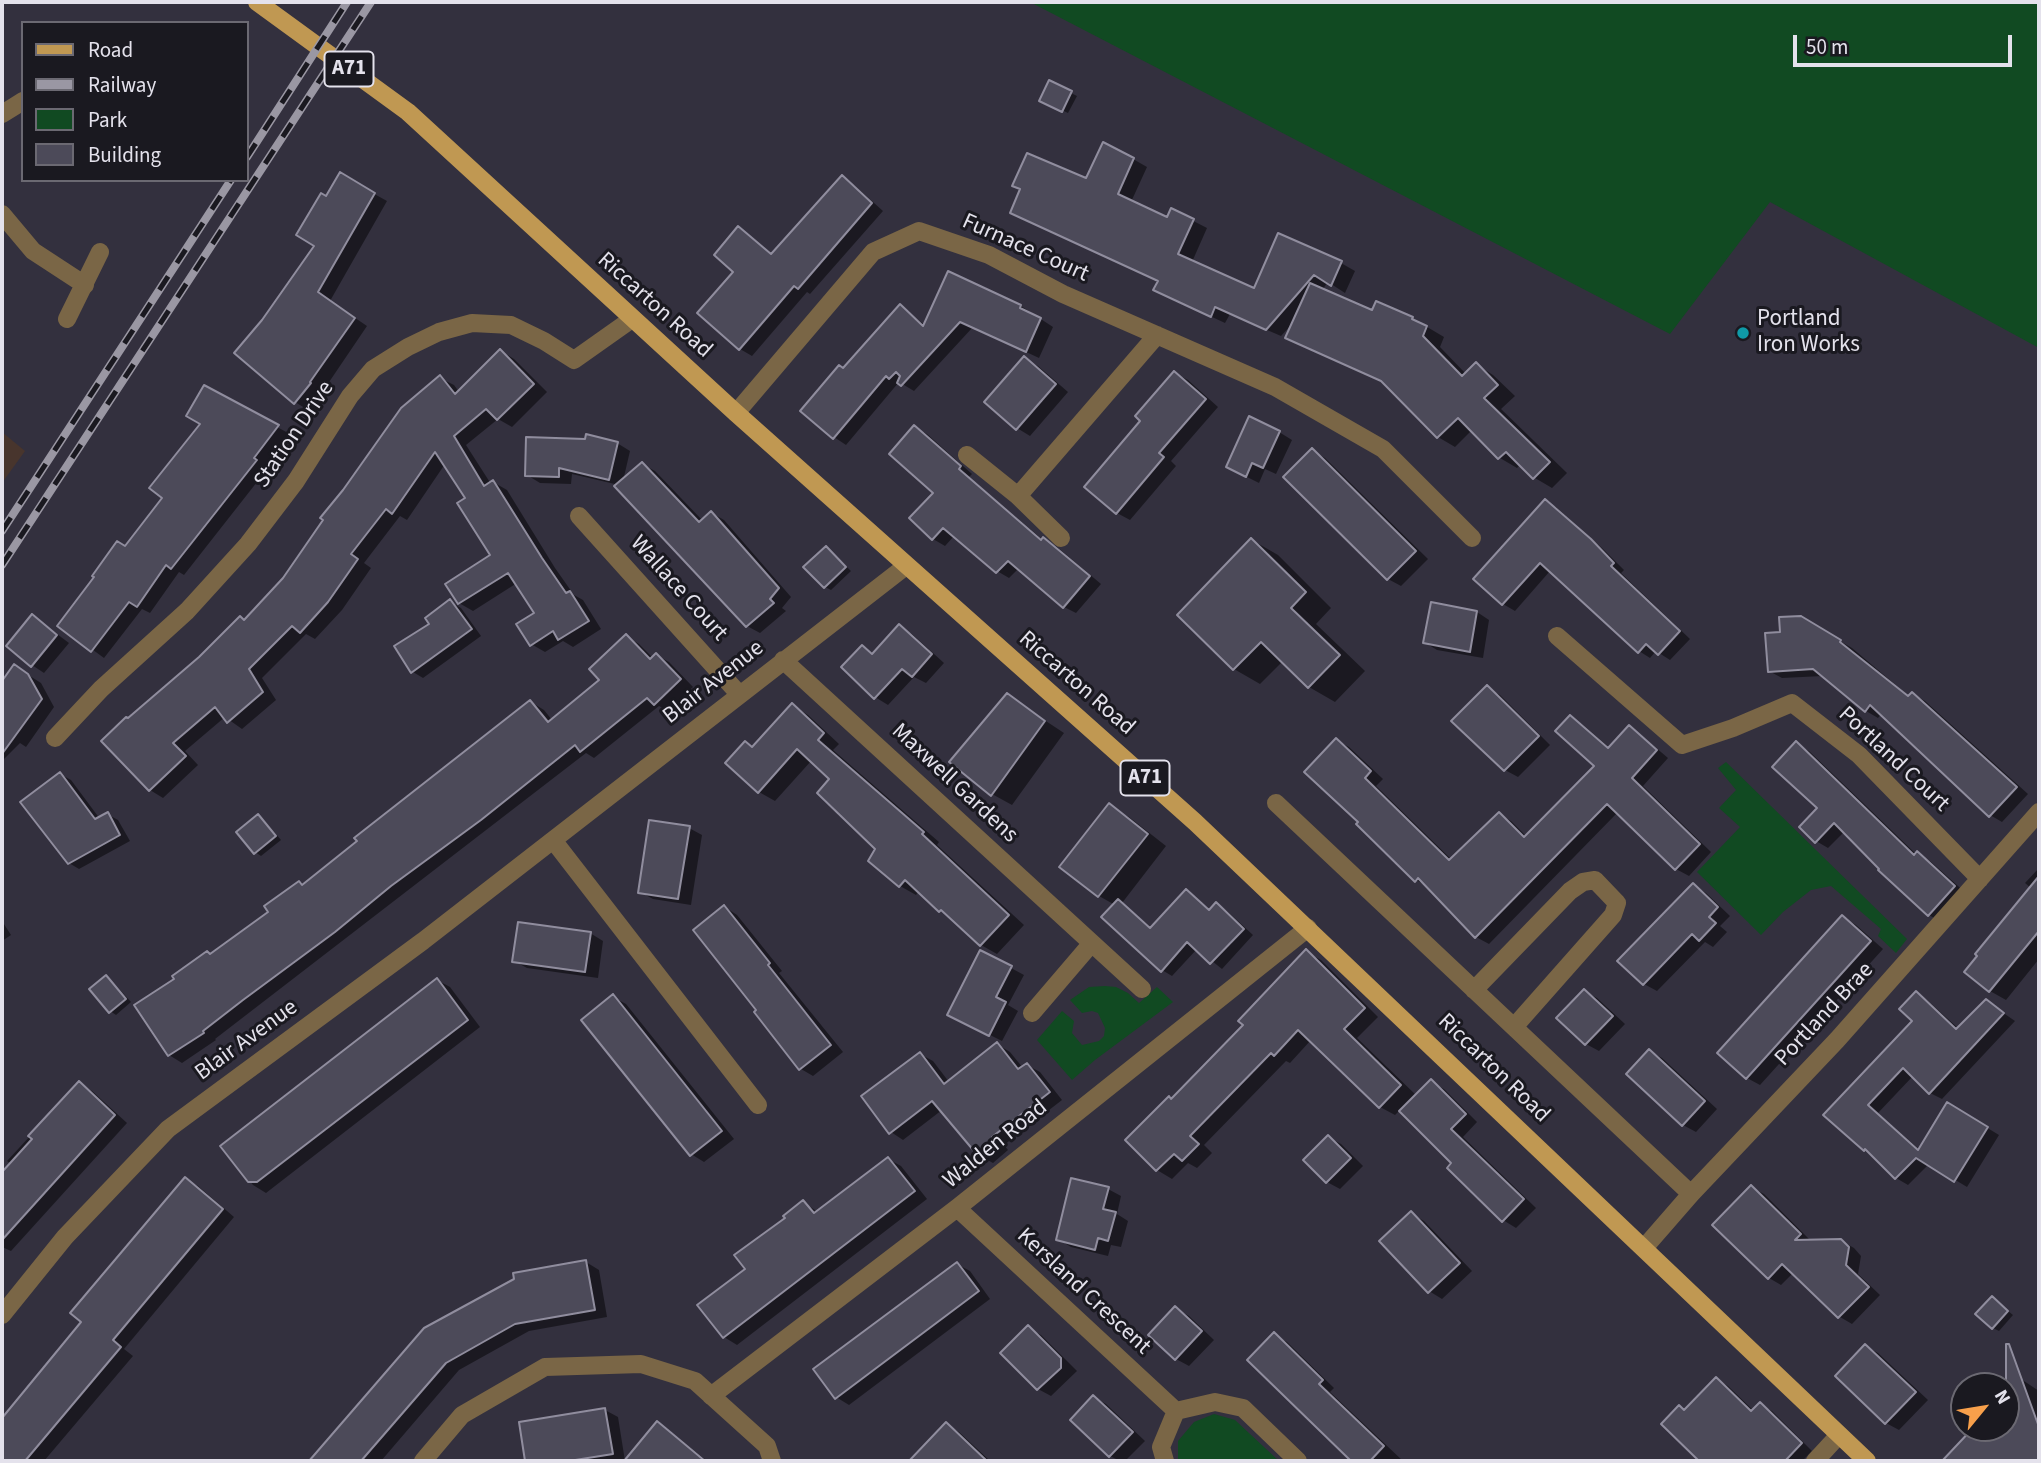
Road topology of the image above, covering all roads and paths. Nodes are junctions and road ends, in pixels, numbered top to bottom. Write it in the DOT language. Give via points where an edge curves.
graph roads {
  1 [pos="257,2"];
  2 [pos="21,102"];
  3 [pos="2,114"];
  4 [pos="2,214"];
  5 [pos="100,251"];
  6 [pos="85,285"];
  7 [pos="67,319"];
  8 [pos="632,319"];
  9 [pos="1157,335"];
  10 [pos="736,413"];
  11 [pos="967,455"];
  12 [pos="1018,496"];
  13 [pos="579,516"];
  14 [pos="1060,538"];
  15 [pos="1472,538"];
  16 [pos="906,566"];
  17 [pos="1557,636"];
  18 [pos="783,660"];
  19 [pos="739,694"];
  20 [pos="55,738"];
  21 [pos="1276,803"];
  22 [pos="2039,812"];
  23 [pos="553,840"];
  24 [pos="1980,879"];
  25 [pos="1308,928"];
  26 [pos="1091,944"];
  27 [pos="1142,989"];
  28 [pos="1474,990"];
  29 [pos="1032,1013"];
  30 [pos="1514,1027"];
  31 [pos="758,1105"];
  32 [pos="1691,1194"];
  33 [pos="957,1208"];
  34 [pos="1644,1248"];
  35 [pos="2,1315"];
  36 [pos="711,1396"];
  37 [pos="1176,1411"];
  38 [pos="1839,1435"];
  39 [pos="423,1461"];
  40 [pos="772,1461"];
  41 [pos="1166,1461"];
  42 [pos="1298,1461"];
  43 [pos="1815,1461"];
  44 [pos="1867,1461"];
  1 -- 8 [label="main road, Riccarton Road / A71" via="408,112"];
  2 -- 3 [label="street"];
  4 -- 6 [label="street" via="33,251"];
  5 -- 6 [label="street"];
  6 -- 7 [label="street"];
  8 -- 10 [label="main road, Riccarton Road / A71"];
  8 -- 20 [label="street, Station Drive" via="574,360 511,325 472,323 408,346 373,369 248,544 187,611"];
  9 -- 10 [label="street, Furnace Court" via="989,255 919,231 873,252"];
  9 -- 12 [label="street"];
  9 -- 15 [label="street, Furnace Court" via="1275,387 1383,449"];
  10 -- 16 [label="main road, Riccarton Road / A71"];
  11 -- 12 [label="street"];
  12 -- 14 [label="street"];
  13 -- 19 [label="street, Wallace Court"];
  16 -- 18 [label="street, Blair Avenue"];
  16 -- 25 [label="main road, Riccarton Road / A71"];
  17 -- 24 [label="street, Portland Court" via="1682,745 1792,703 1859,755"];
  18 -- 19 [label="street, Blair Avenue"];
  18 -- 26 [label="street, Maxwell Gardens"];
  19 -- 23 [label="street, Blair Avenue"];
  21 -- 28 [label="street, Riccarton Road"];
  22 -- 24 [label="street, Portland Brae"];
  23 -- 31 [label="street"];
  23 -- 35 [label="street, Blair Avenue" via="168,1129 65,1237"];
  24 -- 32 [label="street, Portland Brae"];
  25 -- 33 [label="street, Walden Road"];
  25 -- 34 [label="main road, Riccarton Road / A71"];
  26 -- 27 [label="street, Maxwell Gardens"];
  26 -- 29 [label="street"];
  28 -- 30 [label="street, Riccarton Road"];
  28 -- 30 [label="street, Riccarton Road" via="1570,891 1595,880 1616,902 1612,915"];
  30 -- 32 [label="street, Riccarton Road"];
  32 -- 34 [label="street, Portland Brae"];
  33 -- 36 [label="street, Walden Road"];
  33 -- 37 [label="street, Kersland Crescent"];
  34 -- 38 [label="main road, Riccarton Road / A71"];
  36 -- 39 [label="street" via="695,1381 640,1364 545,1367 462,1415"];
  36 -- 40 [label="street" via="767,1447"];
  37 -- 41 [label="street" via="1161,1447"];
  37 -- 42 [label="street" via="1215,1402 1243,1408"];
  38 -- 43 [label="street"];
  38 -- 44 [label="main road, Riccarton Road / A71"];
}
